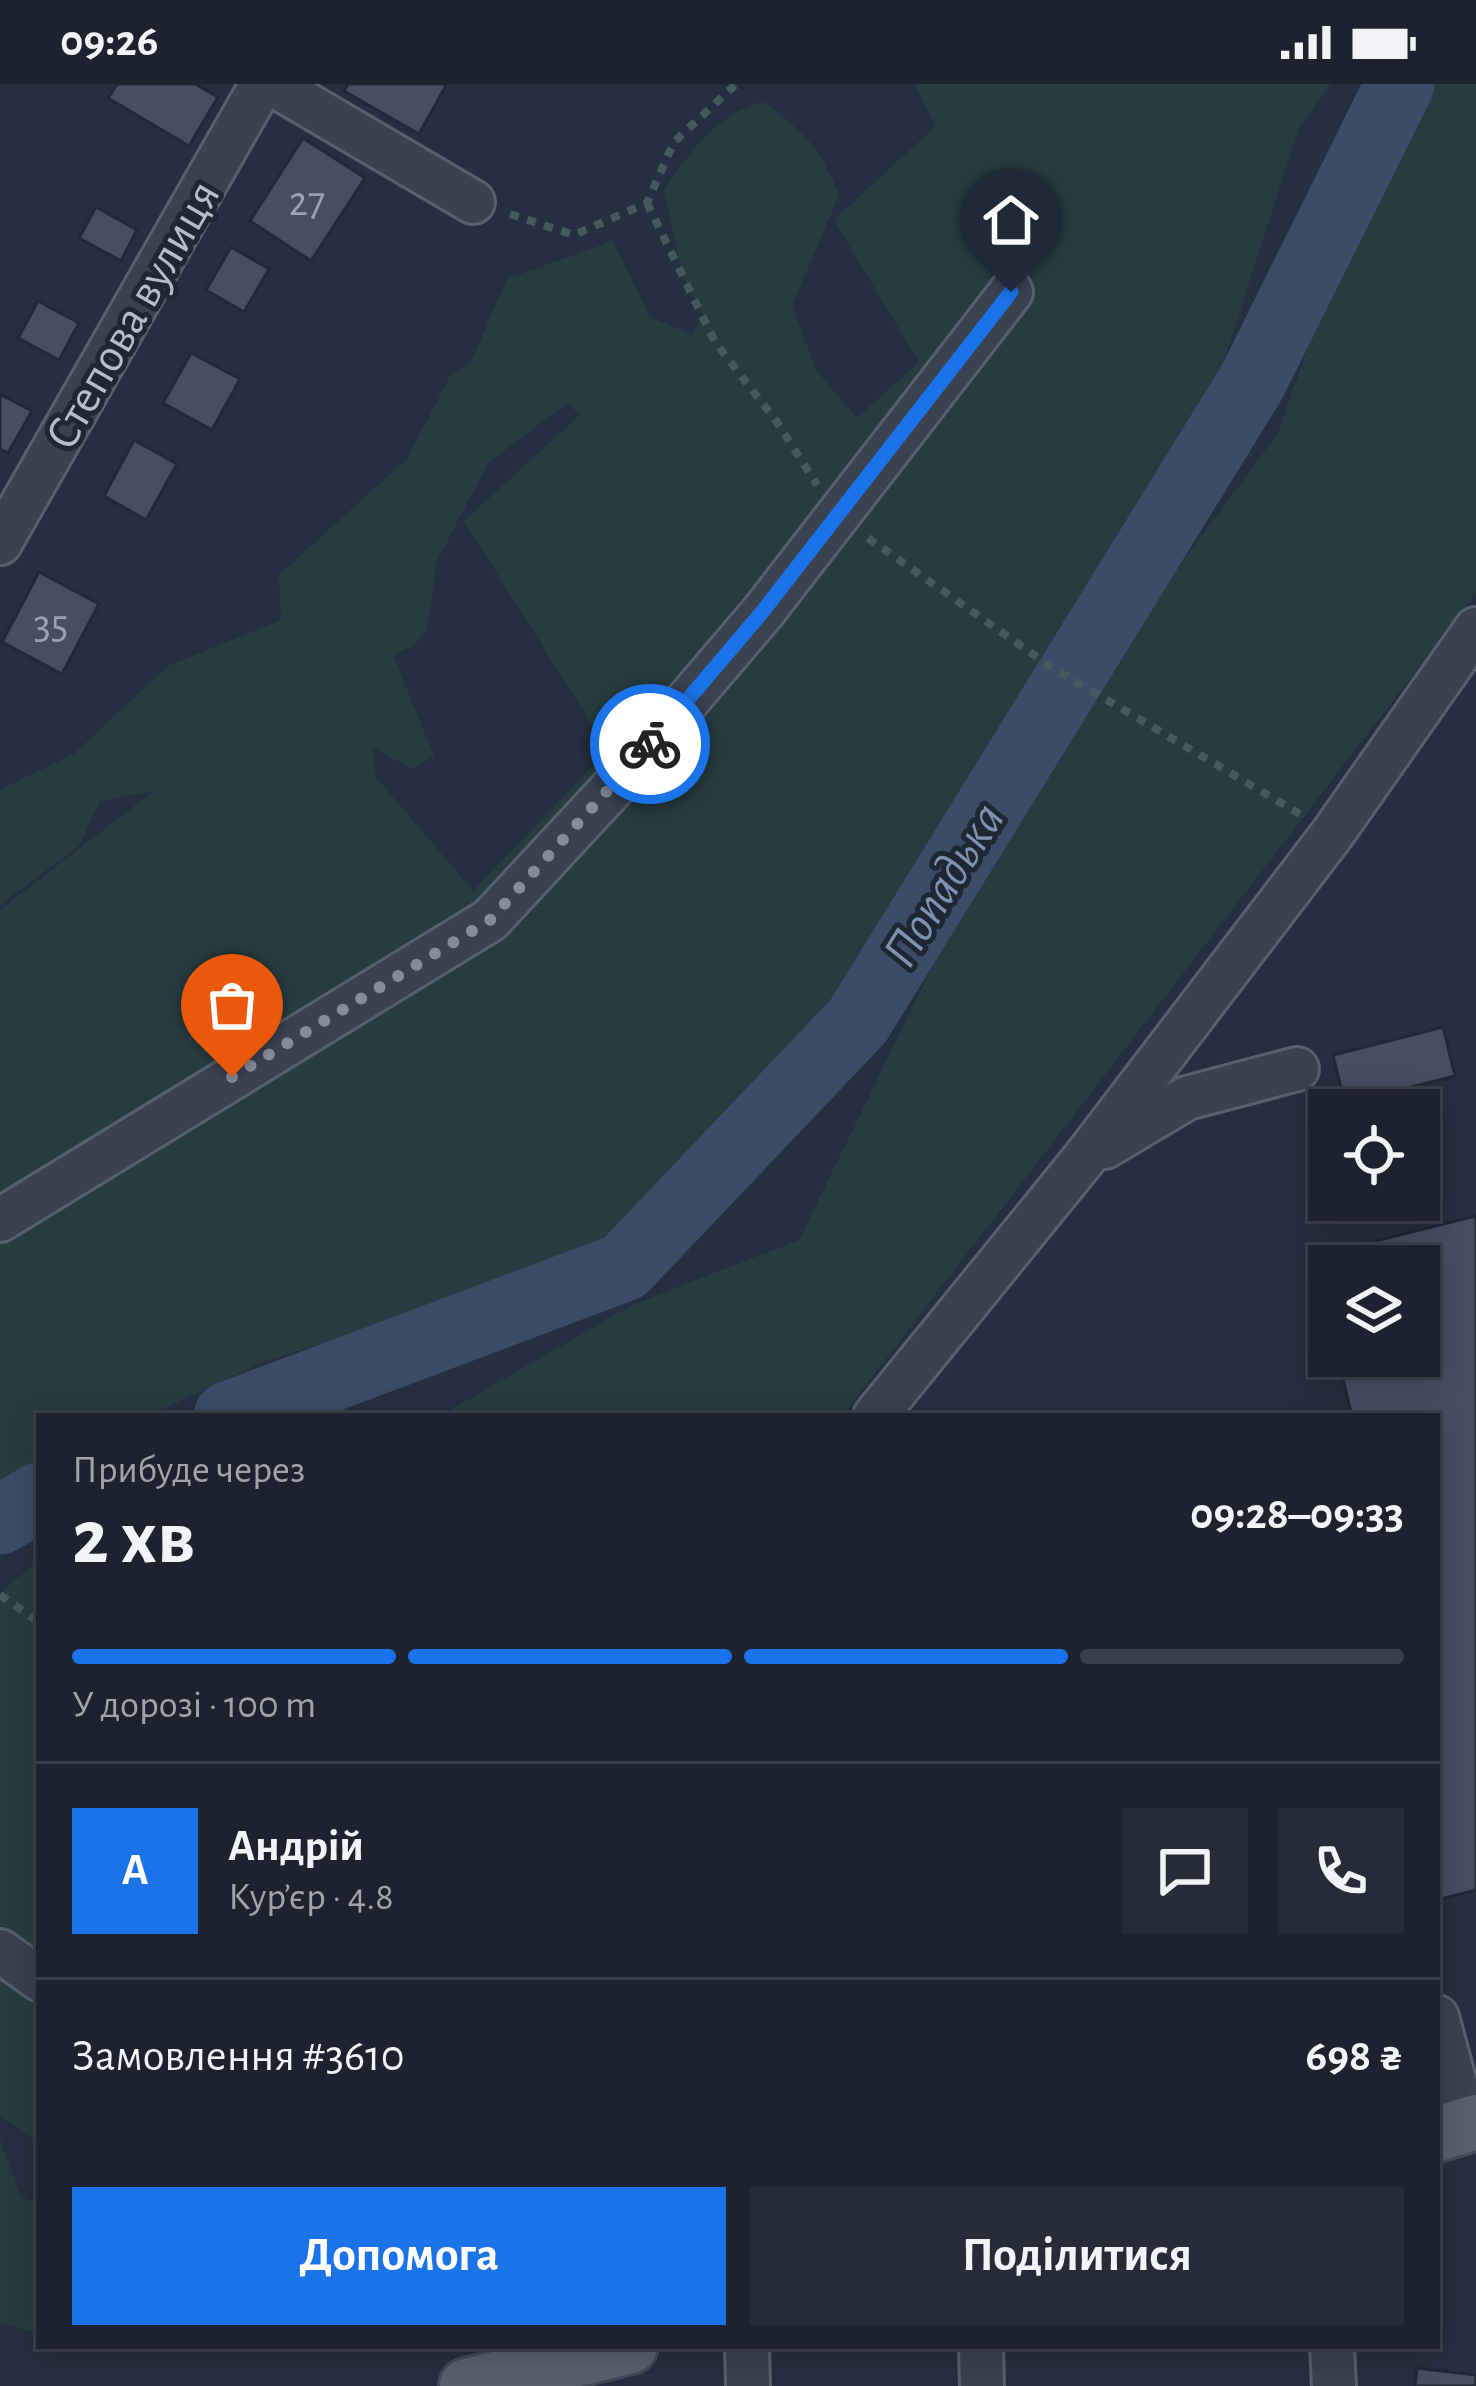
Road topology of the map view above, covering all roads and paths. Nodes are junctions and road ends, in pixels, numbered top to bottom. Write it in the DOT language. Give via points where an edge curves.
graph roads {
  1 [pos="262,84"];
  2 [pos="272,84"];
  3 [pos="736,84"];
  4 [pos="473,202"];
  5 [pos="647,203"];
  6 [pos="1011,292"];
  7 [pos="837,516"];
  8 [pos="0,543"];
  9 [pos="1476,629"];
  10 [pos="1333,833"];
  11 [pos="1297,1070"];
  12 [pos="1083,1160"];
  13 [pos="0,1220"];
  14 [pos="877,1413"];
  15 [pos="0,1595"];
  16 [pos="36,1620"];
  17 [pos="0,1951"];
  18 [pos="36,1977"];
  19 [pos="1440,2031"];
  20 [pos="1460,2127"];
  21 [pos="614,2349"];
  22 [pos="747,2349"];
  23 [pos="981,2349"];
  24 [pos="1332,2349"];
  25 [pos="484,2374"];
  26 [pos="748,2386"];
  27 [pos="982,2386"];
  28 [pos="1334,2386"];
  1 -- 8 [label="street, Степова вулиця"];
  2 -- 4 [label="street"];
  3 -- 5 [label="path" via="674,142"];
  4 -- 5 [label="path" via="574,235"];
  5 -- 7 [label="path" via="715,342"];
  6 -- 7 [label="street"];
  7 -- 10 [label="path" via="1051,667"];
  7 -- 13 [label="street" via="618,782 490,920"];
  9 -- 10 [label="street"];
  10 -- 12 [label="street"];
  11 -- 12 [label="street" via="1187,1098"];
  12 -- 14 [label="street"];
  15 -- 16 [label="path"];
  17 -- 18 [label="street"];
  19 -- 20 [label="street"];
  21 -- 25 [label="main road"];
  22 -- 26 [label="street"];
  23 -- 27 [label="street"];
  24 -- 28 [label="street"];
}
